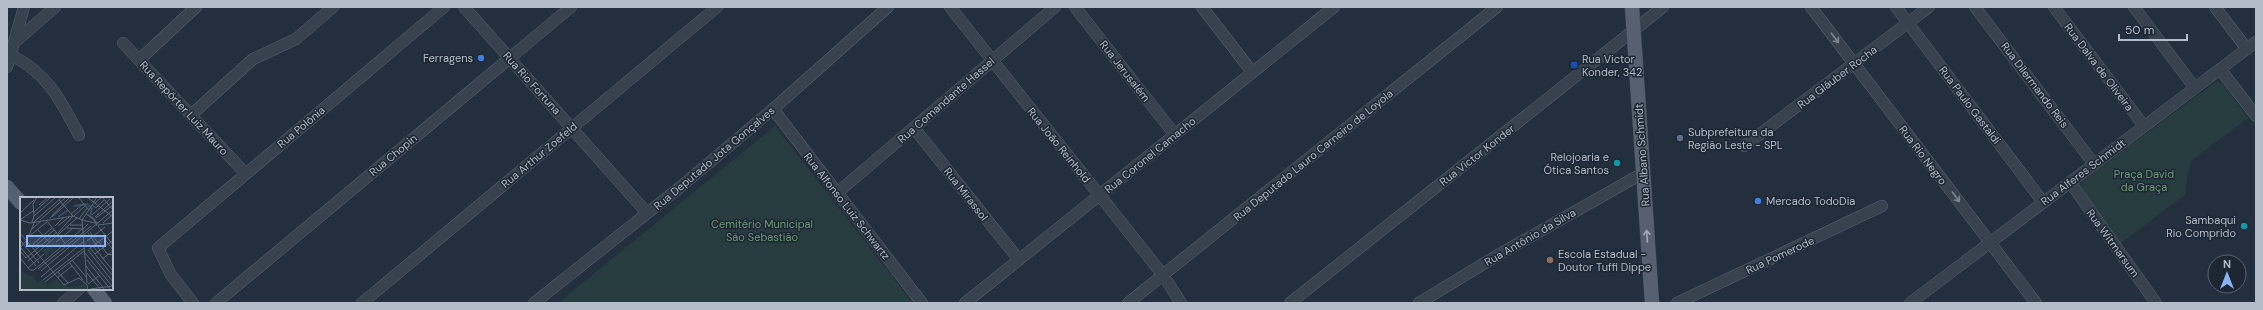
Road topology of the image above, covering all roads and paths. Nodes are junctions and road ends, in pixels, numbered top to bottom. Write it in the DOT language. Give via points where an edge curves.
graph roads {
  1 [pos="24,7"];
  2 [pos="55,7"];
  3 [pos="196,7"];
  4 [pos="333,7"];
  5 [pos="444,7"];
  6 [pos="464,7"];
  7 [pos="571,7"];
  8 [pos="717,7"];
  9 [pos="888,7"];
  10 [pos="950,7"];
  11 [pos="1055,7"];
  12 [pos="1075,7"];
  13 [pos="1202,7"];
  14 [pos="1497,7"];
  15 [pos="1632,7"];
  16 [pos="1663,7"];
  17 [pos="1811,7"];
  18 [pos="1896,7"];
  19 [pos="1929,7"];
  20 [pos="1975,7"];
  21 [pos="2054,7"];
  22 [pos="2134,7"];
  23 [pos="2215,7"];
  24 [pos="1330,8"];
  25 [pos="1908,23"];
  26 [pos="1634,31"];
  27 [pos="14,42"];
  28 [pos="2256,42"];
  29 [pos="123,43"];
  30 [pos="2247,49"];
  31 [pos="11,54"];
  32 [pos="510,58"];
  33 [pos="139,60"];
  34 [pos="992,61"];
  35 [pos="1854,64"];
  36 [pos="7,67"];
  37 [pos="2220,69"];
  38 [pos="1252,72"];
  39 [pos="2195,88"];
  40 [pos="773,109"];
  41 [pos="191,115"];
  42 [pos="2256,116"];
  43 [pos="2144,126"];
  44 [pos="572,128"];
  45 [pos="914,128"];
  46 [pos="79,135"];
  47 [pos="1175,135"];
  48 [pos="1744,146"];
  49 [pos="2094,164"];
  50 [pos="246,174"];
  51 [pos="1643,174"];
  52 [pos="2070,182"];
  53 [pos="7,186"];
  54 [pos="837,193"];
  55 [pos="1100,195"];
  56 [pos="20,202"];
  57 [pos="2043,202"];
  58 [pos="1882,206"];
  59 [pos="647,213"];
  60 [pos="1990,242"];
  61 [pos="1019,260"];
  62 [pos="1163,275"];
  63 [pos="78,290"];
  64 [pos="95,290"];
  65 [pos="63,303"];
  66 [pos="105,303"];
  67 [pos="193,303"];
  68 [pos="216,303"];
  69 [pos="362,303"];
  70 [pos="534,303"];
  71 [pos="922,303"];
  72 [pos="965,303"];
  73 [pos="1128,303"];
  74 [pos="1181,303"];
  75 [pos="1290,303"];
  76 [pos="1420,303"];
  77 [pos="1652,303"];
  78 [pos="1677,303"];
  79 [pos="1910,303"];
  80 [pos="2036,303"];
  81 [pos="2156,303"];
  1 -- 27 [label="street"];
  2 -- 27 [label="street"];
  3 -- 33 [label="street"];
  4 -- 41 [label="street" via="296,38 253,59"];
  5 -- 50 [label="street, Rua Polônia"];
  6 -- 32 [label="street, Rua Rio Fortuna"];
  7 -- 32 [label="street, Rua Chopin"];
  8 -- 44 [label="street, Rua Arthur Zoefeld"];
  9 -- 40 [label="street, Rua Deputado Jota Gonçalves"];
  10 -- 34 [label="street, Rua João Reinhold"];
  11 -- 34 [label="street, Rua Comandante Hassel"];
  12 -- 47 [label="street, Rua Jerusalém"];
  13 -- 38 [label="street"];
  14 -- 62 [label="street, Rua Deputado Lauro Carneiro de Loyola"];
  15 -- 26 [label="main road, Rua Albano Schmidt"];
  16 -- 26 [label="street, Rua Victor Konder"];
  17 -- 35 [label="street, Rua Rio Negro, one-way"];
  18 -- 25 [label="street, Rua Paulo Gastaldi"];
  19 -- 25 [label="street, Rua Gláuber Rocha"];
  20 -- 49 [label="street, Rua Dilermando Reis"];
  21 -- 43 [label="street, Rua Dalva de Oliveira"];
  22 -- 39 [label="street"];
  23 -- 30 [label="street"];
  24 -- 38 [label="street, Rua Coronel Camacho"];
  25 -- 35 [label="street, Rua Gláuber Rocha"];
  25 -- 57 [label="street, Rua Paulo Gastaldi"];
  26 -- 51 [label="main road, Rua Albano Schmidt"];
  26 -- 75 [label="street, Rua Victor Konder"];
  27 -- 31 [label="street"];
  28 -- 30 [label="street, Rua Alferes Schmidt"];
  29 -- 33 [label="street, Rua Repórter Luiz Mauro"];
  30 -- 37 [label="street, Rua Alferes Schmidt"];
  31 -- 36 [label="street"];
  31 -- 46 [label="street" via="31,66 50,84"];
  32 -- 44 [label="street, Rua Rio Fortuna"];
  32 -- 68 [label="street, Rua Chopin"];
  33 -- 41 [label="street, Rua Repórter Luiz Mauro"];
  34 -- 45 [label="street, Rua Comandante Hassel"];
  34 -- 55 [label="street, Rua João Reinhold"];
  35 -- 48 [label="street, Rua Gláuber Rocha"];
  35 -- 60 [label="street, Rua Rio Negro, one-way"];
  37 -- 39 [label="street, Rua Alferes Schmidt"];
  37 -- 42 [label="street"];
  38 -- 47 [label="street, Rua Coronel Camacho"];
  39 -- 43 [label="street, Rua Alferes Schmidt"];
  40 -- 54 [label="street, Rua Alfonso Luiz Schwartz"];
  40 -- 59 [label="street, Rua Deputado Jota Gonçalves"];
  41 -- 50 [label="street, Rua Repórter Luiz Mauro"];
  43 -- 49 [label="street, Rua Alferes Schmidt"];
  44 -- 59 [label="street, Rua Rio Fortuna"];
  44 -- 69 [label="street, Rua Arthur Zoefeld"];
  45 -- 54 [label="street, Rua Comandante Hassel"];
  45 -- 61 [label="street, Rua Mirassol"];
  47 -- 55 [label="street, Rua Coronel Camacho"];
  49 -- 52 [label="street, Rua Alferes Schmidt"];
  50 -- 67 [label="street, Rua Polônia" via="158,248 171,275"];
  51 -- 76 [label="street, Rua Antônio da Silva" via="1498,255"];
  77 -- 51 [label="main road, Rua Albano Schmidt, one-way"];
  52 -- 57 [label="street, Rua Alferes Schmidt"];
  52 -- 81 [label="street, Rua Witmarsum"];
  53 -- 56 [label="main road"];
  54 -- 71 [label="street, Rua Alfonso Luiz Schwartz"];
  55 -- 61 [label="street, Rua Coronel Camacho"];
  55 -- 62 [label="street, Rua João Reinhold"];
  57 -- 60 [label="street, Rua Alferes Schmidt"];
  58 -- 78 [label="street, Rua Pomerode"];
  59 -- 70 [label="street, Rua Deputado Jota Gonçalves"];
  60 -- 79 [label="street, Rua Alferes Schmidt"];
  60 -- 80 [label="street, Rua Rio Negro"];
  61 -- 72 [label="street, Rua Coronel Camacho"];
  62 -- 73 [label="street, Rua Deputado Lauro Carneiro de Loyola"];
  62 -- 74 [label="street, Rua João Reinhold"];
  63 -- 65 [label="street"];
  64 -- 66 [label="main road"];
}
